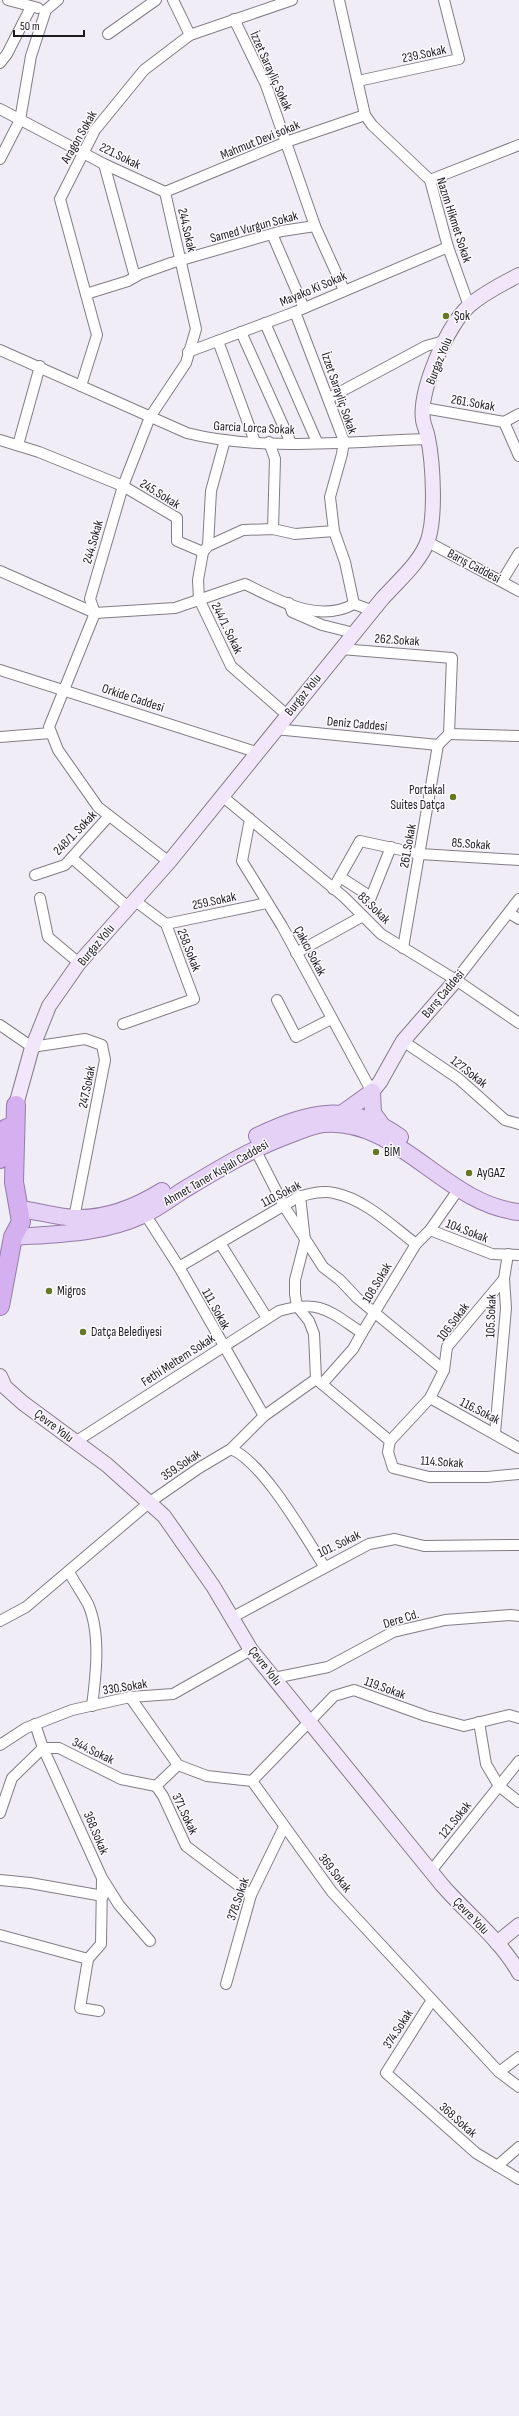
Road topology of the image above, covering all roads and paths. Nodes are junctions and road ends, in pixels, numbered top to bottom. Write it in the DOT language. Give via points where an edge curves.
graph roads {
  1 [pos="8,0"];
  2 [pos="58,0"];
  3 [pos="156,0"];
  4 [pos="173,0"];
  5 [pos="292,0"];
  6 [pos="339,0"];
  7 [pos="444,0"];
  8 [pos="31,7"];
  9 [pos="46,10"];
  10 [pos="234,19"];
  11 [pos="108,34"];
  12 [pos="190,35"];
  13 [pos="0,63"];
  14 [pos="358,81"];
  15 [pos="0,109"];
  16 [pos="365,115"];
  17 [pos="20,120"];
  18 [pos="286,142"];
  19 [pos="519,145"];
  20 [pos="84,153"];
  21 [pos="0,159"];
  22 [pos="104,164"];
  23 [pos="430,180"];
  24 [pos="165,192"];
  25 [pos="315,226"];
  26 [pos="272,234"];
  27 [pos="448,247"];
  28 [pos="180,260"];
  29 [pos="519,276"];
  30 [pos="135,277"];
  31 [pos="344,290"];
  32 [pos="86,294"];
  33 [pos="469,306"];
  34 [pos="300,310"];
  35 [pos="265,323"];
  36 [pos="241,332"];
  37 [pos="218,341"];
  38 [pos="444,341"];
  39 [pos="0,350"];
  40 [pos="188,352"];
  41 [pos="40,366"];
  42 [pos="81,386"];
  43 [pos="329,398"];
  44 [pos="424,408"];
  45 [pos="519,414"];
  46 [pos="150,417"];
  47 [pos="504,422"];
  48 [pos="428,439"];
  49 [pos="0,440"];
  50 [pos="225,440"];
  51 [pos="344,441"];
  52 [pos="255,442"];
  53 [pos="269,442"];
  54 [pos="317,442"];
  55 [pos="291,443"];
  56 [pos="18,445"];
  57 [pos="519,456"];
  58 [pos="123,486"];
  59 [pos="273,530"];
  60 [pos="334,531"];
  61 [pos="428,542"];
  62 [pos="205,549"];
  63 [pos="519,553"];
  64 [pos="0,571"];
  65 [pos="502,581"];
  66 [pos="519,591"];
  67 [pos="199,599"];
  68 [pos="289,603"];
  69 [pos="354,604"];
  70 [pos="374,611"];
  71 [pos="95,613"];
  72 [pos="354,633"];
  73 [pos="341,649"];
  74 [pos="0,670"];
  75 [pos="63,689"];
  76 [pos="287,715"];
  77 [pos="275,730"];
  78 [pos="51,733"];
  79 [pos="449,734"];
  80 [pos="519,736"];
  81 [pos="0,737"];
  82 [pos="438,745"];
  83 [pos="256,752"];
  84 [pos="222,796"];
  85 [pos="109,816"];
  86 [pos="250,819"];
  87 [pos="391,847"];
  88 [pos="420,854"];
  89 [pos="72,858"];
  90 [pos="519,860"];
  91 [pos="169,862"];
  92 [pos="35,875"];
  93 [pos="340,877"];
  94 [pos="333,889"];
  95 [pos="40,898"];
  96 [pos="519,899"];
  97 [pos="267,903"];
  98 [pos="131,904"];
  99 [pos="509,913"];
  100 [pos="363,916"];
  101 [pos="519,919"];
  102 [pos="166,924"];
  103 [pos="403,948"];
  104 [pos="296,953"];
  105 [pos="79,963"];
  106 [pos="456,980"];
  107 [pos="277,1000"];
  108 [pos="331,1019"];
  109 [pos="519,1023"];
  110 [pos="123,1024"];
  111 [pos="0,1025"];
  112 [pos="403,1041"];
  113 [pos="32,1047"];
  114 [pos="372,1092"];
  115 [pos="16,1105"];
  116 [pos="344,1112"];
  117 [pos="381,1124"];
  118 [pos="519,1124"];
  119 [pos="256,1149"];
  120 [pos="0,1159"];
  121 [pos="458,1190"];
  122 [pos="300,1196"];
  123 [pos="0,1200"];
  124 [pos="519,1202"];
  125 [pos="284,1206"];
  126 [pos="19,1209"];
  127 [pos="519,1212"];
  128 [pos="145,1214"];
  129 [pos="74,1218"];
  130 [pos="430,1230"];
  131 [pos="6,1238"];
  132 [pos="305,1241"];
  133 [pos="220,1243"];
  134 [pos="416,1244"];
  135 [pos="508,1254"];
  136 [pos="519,1255"];
  137 [pos="178,1267"];
  138 [pos="504,1279"];
  139 [pos="0,1306"];
  140 [pos="297,1306"];
  141 [pos="375,1313"];
  142 [pos="267,1318"];
  143 [pos="362,1333"];
  144 [pos="222,1347"];
  145 [pos="444,1370"];
  146 [pos="319,1382"];
  147 [pos="2,1383"];
  148 [pos="430,1398"];
  149 [pos="264,1416"];
  150 [pos="495,1433"];
  151 [pos="390,1441"];
  152 [pos="75,1442"];
  153 [pos="519,1448"];
  154 [pos="231,1449"];
  155 [pos="519,1474"];
  156 [pos="150,1502"];
  157 [pos="519,1545"];
  158 [pos="324,1566"];
  159 [pos="69,1572"];
  160 [pos="519,1616"];
  161 [pos="231,1618"];
  162 [pos="0,1621"];
  163 [pos="252,1650"];
  164 [pos="274,1678"];
  165 [pos="130,1696"];
  166 [pos="92,1706"];
  167 [pos="519,1718"];
  168 [pos="310,1721"];
  169 [pos="478,1722"];
  170 [pos="35,1724"];
  171 [pos="0,1745"];
  172 [pos="44,1748"];
  173 [pos="519,1761"];
  174 [pos="178,1765"];
  175 [pos="252,1781"];
  176 [pos="156,1786"];
  177 [pos="499,1786"];
  178 [pos="519,1802"];
  179 [pos="0,1813"];
  180 [pos="284,1827"];
  181 [pos="431,1871"];
  182 [pos="102,1878"];
  183 [pos="0,1880"];
  184 [pos="251,1895"];
  185 [pos="103,1896"];
  186 [pos="519,1925"];
  187 [pos="0,1935"];
  188 [pos="150,1941"];
  189 [pos="497,1943"];
  190 [pos="88,1959"];
  191 [pos="519,1973"];
  192 [pos="226,1984"];
  193 [pos="432,2000"];
  194 [pos="99,2011"];
  195 [pos="519,2057"];
  196 [pos="499,2072"];
  197 [pos="386,2073"];
  198 [pos="519,2087"];
  199 [pos="519,2147"];
  200 [pos="497,2166"];
  201 [pos="519,2179"];
  1 -- 8 [label="street"];
  2 -- 9 [label="street"];
  3 -- 11 [label="street"];
  4 -- 12 [label="street"];
  5 -- 10 [label="street, Aragon Sokak"];
  6 -- 14 [label="street, Nazım Hikmet Sokak"];
  7 -- 14 [label="street, 239.Sokak" via="460,59"];
  8 -- 9 [label="street"];
  8 -- 13 [label="street"];
  9 -- 17 [label="street" via="31,56"];
  10 -- 12 [label="street, Aragon Sokak"];
  10 -- 18 [label="street, İzzet Sarayliç Sokak" via="266,85"];
  12 -- 20 [label="street, Aragon Sokak" via="144,70 95,130"];
  14 -- 16 [label="street, Nazım Hikmet Sokak"];
  15 -- 17 [label="street, 221.Sokak"];
  16 -- 18 [label="street, Mahmut Devi sokak"];
  16 -- 23 [label="street, Nazım Hikmet Sokak" via="372,125"];
  17 -- 20 [label="street, 221.Sokak"];
  17 -- 21 [label="street"];
  18 -- 24 [label="street, Mahmut Devi sokak"];
  18 -- 25 [label="street, İzzet Sarayliç Sokak"];
  19 -- 23 [label="street"];
  20 -- 22 [label="street, 221.Sokak"];
  20 -- 32 [label="street, Aragon Sokak" via="60,199"];
  22 -- 24 [label="street, 221.Sokak"];
  22 -- 30 [label="street"];
  23 -- 27 [label="street, Nazım Hikmet Sokak"];
  24 -- 28 [label="street, 244.Sokak"];
  25 -- 26 [label="street, Samed Vurgun Sokak"];
  25 -- 31 [label="street, İzzet Sarayliç Sokak"];
  26 -- 28 [label="street, Samed Vurgun Sokak"];
  26 -- 34 [label="street, İzzet Sarayliç Sokak"];
  27 -- 31 [label="street, Mayako Ki Sokak"];
  27 -- 33 [label="street, Nazım Hikmet Sokak"];
  28 -- 30 [label="street, Samed Vurgun Sokak"];
  28 -- 40 [label="street, 244.Sokak" via="196,329"];
  29 -- 33 [label="street, Burgaz Yolu" via="495,287"];
  30 -- 32 [label="street, Samed Vurgun Sokak" via="128,282"];
  31 -- 34 [label="street, Mayako Ki Sokak"];
  32 -- 42 [label="street, Aragon Sokak" via="97,335"];
  33 -- 38 [label="street, Burgaz Yolu"];
  34 -- 35 [label="street, Mayako Ki Sokak"];
  34 -- 43 [label="street, İzzet Sarayliç Sokak"];
  35 -- 36 [label="street, Mayako Ki Sokak"];
  35 -- 54 [label="street"];
  36 -- 37 [label="street, Mayako Ki Sokak"];
  36 -- 55 [label="street"];
  37 -- 40 [label="street, Mayako Ki Sokak"];
  37 -- 52 [label="street"];
  38 -- 43 [label="street" via="426,346"];
  38 -- 44 [label="street, Burgaz Yolu" via="429,377"];
  39 -- 41 [label="street, Garcia Lorca Sokak"];
  40 -- 46 [label="street, 244.Sokak" via="186,363"];
  41 -- 42 [label="street, Garcia Lorca Sokak"];
  41 -- 56 [label="street"];
  42 -- 46 [label="street, Garcia Lorca Sokak"];
  43 -- 51 [label="street, İzzet Sarayliç Sokak"];
  44 -- 47 [label="street, 261.Sokak"];
  44 -- 48 [label="street, Burgaz Yolu" via="423,420"];
  45 -- 47 [label="street"];
  46 -- 50 [label="street, Garcia Lorca Sokak" via="187,433"];
  46 -- 58 [label="street, 244.Sokak"];
  47 -- 57 [label="street, 261.Sokak"];
  48 -- 51 [label="street, Garcia Lorca Sokak"];
  48 -- 61 [label="street, Burgaz Yolu" via="433,490 432,525"];
  49 -- 56 [label="street, 245.Sokak"];
  50 -- 52 [label="street, Garcia Lorca Sokak"];
  50 -- 62 [label="street" via="211,492"];
  51 -- 54 [label="street, Garcia Lorca Sokak"];
  51 -- 60 [label="street, İzzet Sarayliç Sokak" via="330,497"];
  52 -- 53 [label="street, Garcia Lorca Sokak"];
  53 -- 55 [label="street, Garcia Lorca Sokak"];
  53 -- 59 [label="street" via="275,459"];
  54 -- 55 [label="street, Garcia Lorca Sokak"];
  56 -- 58 [label="street, 245.Sokak"];
  58 -- 62 [label="street, 245.Sokak" via="177,518 177,541"];
  58 -- 71 [label="street, 244.Sokak" via="90,599"];
  59 -- 60 [label="street" via="295,534"];
  59 -- 62 [label="street" via="243,530"];
  60 -- 69 [label="street, İzzet Sarayliç Sokak"];
  61 -- 65 [label="street, Barış Caddesi"];
  61 -- 70 [label="street, Burgaz Yolu" via="415,562"];
  62 -- 67 [label="street" via="198,580"];
  63 -- 65 [label="street"];
  64 -- 71 [label="street"];
  65 -- 66 [label="street, Barış Caddesi"];
  67 -- 68 [label="street" via="245,584"];
  67 -- 71 [label="street" via="175,608"];
  67 -- 76 [label="street, 244/1. Sokak" via="231,666"];
  68 -- 69 [label="street" via="316,613 341,611"];
  68 -- 72 [label="street" via="292,612 322,625"];
  69 -- 70 [label="street"];
  70 -- 72 [label="street, Burgaz Yolu"];
  71 -- 75 [label="street"];
  72 -- 73 [label="street, Burgaz Yolu"];
  73 -- 76 [label="street, Burgaz Yolu"];
  73 -- 79 [label="street, 262.Sokak" via="452,658"];
  74 -- 75 [label="street, Orkide Caddesi"];
  75 -- 78 [label="street" via="49,727"];
  75 -- 83 [label="street, Orkide Caddesi"];
  76 -- 77 [label="street, Burgaz Yolu"];
  77 -- 82 [label="street, Deniz Caddesi"];
  77 -- 83 [label="street, Burgaz Yolu"];
  78 -- 81 [label="street"];
  78 -- 85 [label="street" via="58,750 85,791"];
  79 -- 80 [label="street"];
  79 -- 82 [label="street"];
  82 -- 88 [label="street, 261.Sokak"];
  83 -- 84 [label="street, Burgaz Yolu"];
  84 -- 86 [label="street, 83.Sokak"];
  84 -- 91 [label="street, Burgaz Yolu"];
  85 -- 89 [label="street, 248/1. Sokak"];
  85 -- 91 [label="street"];
  86 -- 94 [label="street, 83.Sokak"];
  86 -- 97 [label="street, Çakıcı Sokak" via="242,861"];
  87 -- 88 [label="street, 85.Sokak"];
  87 -- 93 [label="street, 85.Sokak" via="360,840"];
  87 -- 93 [label="street" via="371,897"];
  88 -- 90 [label="street, 85.Sokak"];
  88 -- 103 [label="street, 261.Sokak"];
  89 -- 92 [label="street, 248/1. Sokak" via="65,865"];
  89 -- 98 [label="street, 258.Sokak"];
  91 -- 98 [label="street, Burgaz Yolu"];
  93 -- 94 [label="street"];
  94 -- 100 [label="street, 83.Sokak"];
  95 -- 105 [label="street" via="48,937"];
  96 -- 99 [label="street, Barış Caddesi"];
  97 -- 102 [label="street, 259.Sokak"];
  97 -- 104 [label="street, Çakıcı Sokak"];
  98 -- 102 [label="street, 258.Sokak"];
  98 -- 105 [label="street, Burgaz Yolu"];
  99 -- 101 [label="street"];
  99 -- 106 [label="street, Barış Caddesi"];
  100 -- 103 [label="street, 83.Sokak" via="381,934"];
  100 -- 104 [label="street"];
  102 -- 110 [label="street, 258.Sokak" via="194,999"];
  103 -- 106 [label="street, 83.Sokak"];
  104 -- 108 [label="street, Çakıcı Sokak"];
  105 -- 113 [label="street, Burgaz Yolu" via="49,1006"];
  106 -- 109 [label="street, 83.Sokak"];
  106 -- 112 [label="street, Barış Caddesi"];
  107 -- 108 [label="street" via="296,1037"];
  108 -- 114 [label="street, Çakıcı Sokak"];
  111 -- 113 [label="street"];
  112 -- 114 [label="street, Barış Caddesi"];
  112 -- 118 [label="street, 127.Sokak" via="459,1078 505,1120"];
  113 -- 115 [label="street, Burgaz Yolu"];
  113 -- 129 [label="street, 247.Sokak" via="85,1039 102,1045 105,1060"];
  114 -- 116 [label="main road"];
  114 -- 117 [label="main road" via="373,1113"];
  115 -- 120 [label="highway"];
  115 -- 126 [label="highway" via="14,1182"];
  116 -- 117 [label="main road, Ahmet Taner Kışlalı Caddesi"];
  116 -- 129 [label="main road, Ahmet Taner Kışlalı Caddesi" via="306,1116 271,1130 243,1143 125,1210 92,1218"];
  117 -- 124 [label="main road, Ahmet Taner Kışlalı Caddesi" via="472,1186 493,1196"];
  119 -- 121 [label="main road, Ahmet Taner Kışlalı Caddesi" via="268,1142 317,1126 345,1125 363,1129 393,1144"];
  119 -- 125 [label="street"];
  119 -- 128 [label="main road, Ahmet Taner Kışlalı Caddesi"];
  121 -- 127 [label="main road, Ahmet Taner Kışlalı Caddesi" via="491,1206"];
  121 -- 130 [label="street, 108.Sokak"];
  122 -- 125 [label="street, 110.Sokak"];
  122 -- 132 [label="street"];
  122 -- 134 [label="street, 110.Sokak" via="318,1192 342,1196 372,1210"];
  123 -- 126 [label="highway" via="9,1201"];
  125 -- 132 [label="street"];
  125 -- 133 [label="street, 110.Sokak"];
  126 -- 129 [label="main road, Ahmet Taner Kışlalı Caddesi"];
  126 -- 131 [label="highway" via="21,1222"];
  128 -- 131 [label="main road, Ahmet Taner Kışlalı Caddesi" via="80,1233"];
  128 -- 137 [label="street, 111. Sokak"];
  130 -- 134 [label="street, 108.Sokak"];
  130 -- 135 [label="street, 104.Sokak" via="492,1254"];
  131 -- 139 [label="highway"];
  132 -- 140 [label="street" via="295,1280"];
  132 -- 141 [label="street" via="324,1267"];
  133 -- 137 [label="street, 110.Sokak"];
  133 -- 142 [label="street"];
  134 -- 141 [label="street, 108.Sokak"];
  135 -- 136 [label="street, 104.Sokak"];
  135 -- 138 [label="street, 105.Sokak"];
  137 -- 144 [label="street, 111. Sokak"];
  138 -- 145 [label="street, 106.Sokak" via="447,1347"];
  138 -- 150 [label="street, 105.Sokak" via="506,1308"];
  140 -- 142 [label="street, Fethi Meltem Sokak"];
  140 -- 143 [label="street" via="324,1307"];
  140 -- 146 [label="street" via="309,1321 314,1334"];
  141 -- 143 [label="street, 108.Sokak"];
  141 -- 145 [label="street"];
  142 -- 144 [label="street, Fethi Meltem Sokak"];
  143 -- 146 [label="street, 108.Sokak" via="354,1349"];
  144 -- 149 [label="street, 111. Sokak"];
  144 -- 152 [label="street, Fethi Meltem Sokak"];
  145 -- 148 [label="street, 106.Sokak"];
  146 -- 149 [label="street, 359.Sokak"];
  146 -- 151 [label="street"];
  147 -- 152 [label="street, Çevre Yolu"];
  148 -- 150 [label="street, 116.Sokak"];
  148 -- 151 [label="street, 106.Sokak"];
  149 -- 154 [label="street, 359.Sokak"];
  150 -- 153 [label="street, 116.Sokak"];
  151 -- 155 [label="street, 114.Sokak" via="388,1452 393,1468 429,1477"];
  152 -- 156 [label="street, Çevre Yolu"];
  154 -- 156 [label="street, 359.Sokak"];
  154 -- 158 [label="street" via="240,1453 275,1490"];
  156 -- 159 [label="street, 359.Sokak"];
  156 -- 161 [label="street, Çevre Yolu" via="187,1546"];
  157 -- 158 [label="street, 101. Sokak" via="424,1546 395,1539 369,1544"];
  158 -- 161 [label="street, 101. Sokak"];
  159 -- 162 [label="street, 359.Sokak" via="26,1607"];
  159 -- 166 [label="street" via="88,1606 94,1635 97,1670"];
  160 -- 164 [label="street, Dere Cd." via="445,1620 393,1632 328,1667"];
  161 -- 163 [label="street, Çevre Yolu"];
  163 -- 164 [label="street, Çevre Yolu"];
  163 -- 165 [label="street, 330.Sokak" via="173,1694"];
  164 -- 168 [label="street, Çevre Yolu"];
  165 -- 166 [label="street, 330.Sokak"];
  165 -- 174 [label="street"];
  166 -- 170 [label="street, 330.Sokak" via="72,1710"];
  167 -- 169 [label="street, 119.Sokak" via="509,1715"];
  168 -- 169 [label="street, 119.Sokak" via="334,1696 354,1690 426,1716 464,1726"];
  168 -- 175 [label="street, 119.Sokak"];
  168 -- 181 [label="street, Çevre Yolu"];
  169 -- 177 [label="street" via="486,1764"];
  170 -- 171 [label="street, 330.Sokak"];
  170 -- 172 [label="street, 368.Sokak"];
  172 -- 176 [label="street, 344.Sokak" via="59,1748 121,1779"];
  172 -- 179 [label="street" via="12,1778"];
  172 -- 182 [label="street, 368.Sokak"];
  173 -- 177 [label="street, 121.Sokak"];
  174 -- 175 [label="street" via="207,1776"];
  174 -- 176 [label="street"];
  175 -- 180 [label="street, 369.Sokak"];
  176 -- 184 [label="street, 371.Sokak" via="186,1846"];
  177 -- 178 [label="street"];
  177 -- 181 [label="street, 121.Sokak"];
  180 -- 184 [label="street, 378.Sokak"];
  180 -- 193 [label="street, 369.Sokak" via="332,1892"];
  181 -- 189 [label="street, Çevre Yolu" via="463,1909"];
  182 -- 185 [label="street"];
  182 -- 188 [label="street, 368.Sokak" via="119,1905"];
  183 -- 185 [label="street"];
  184 -- 192 [label="street, 378.Sokak"];
  185 -- 190 [label="street" via="100,1944"];
  186 -- 189 [label="street"];
  187 -- 190 [label="street"];
  189 -- 191 [label="street, Çevre Yolu"];
  190 -- 194 [label="street" via="80,2008"];
  193 -- 196 [label="street, 369.Sokak"];
  193 -- 197 [label="street, 374.Sokak"];
  195 -- 196 [label="street"];
  196 -- 198 [label="street, 369.Sokak"];
  197 -- 200 [label="street, 368.Sokak" via="476,2153"];
  199 -- 200 [label="street"];
  200 -- 201 [label="street, 368.Sokak"];
}
